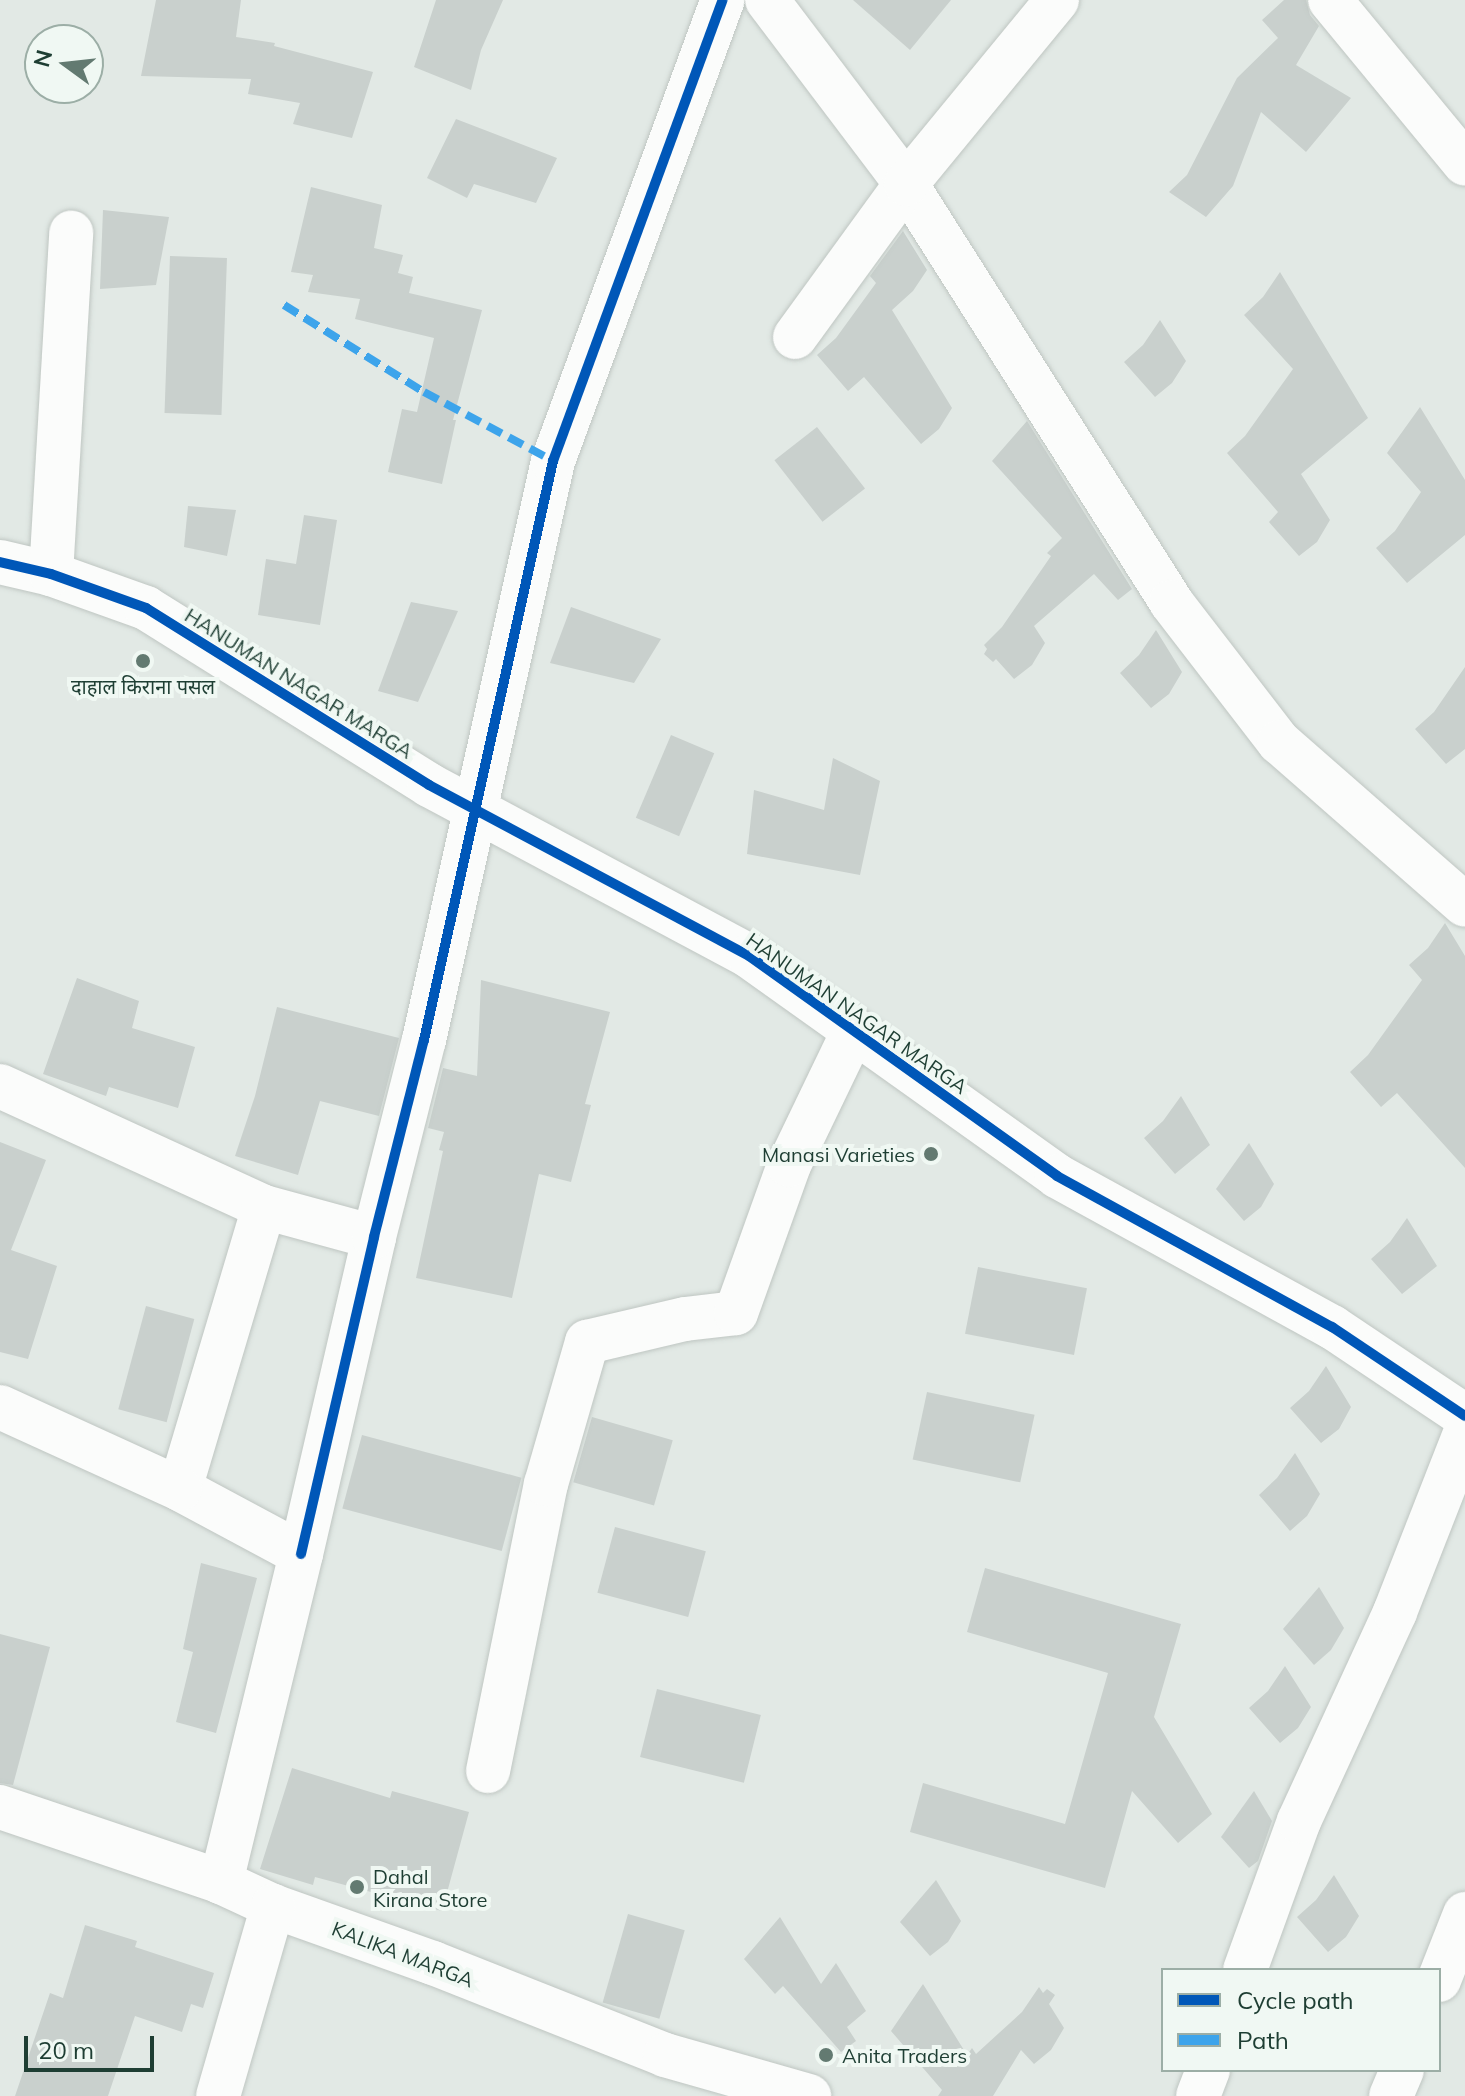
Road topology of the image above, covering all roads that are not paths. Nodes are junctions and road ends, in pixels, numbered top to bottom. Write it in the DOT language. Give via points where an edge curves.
graph roads {
  1 [pos="723,0"];
  2 [pos="1057,0"];
  3 [pos="1330,0"];
  4 [pos="782,6"];
  5 [pos="1465,127"];
  6 [pos="1465,164"];
  7 [pos="906,184"];
  8 [pos="71,233"];
  9 [pos="795,337"];
  10 [pos="0,562"];
  11 [pos="51,574"];
  12 [pos="474,811"];
  13 [pos="1465,905"];
  14 [pos="854,1030"];
  15 [pos="0,1086"];
  16 [pos="264,1207"];
  17 [pos="374,1237"];
  18 [pos="0,1407"];
  19 [pos="1465,1416"];
  20 [pos="1465,1433"];
  21 [pos="180,1489"];
  22 [pos="301,1554"];
  23 [pos="488,1771"];
  24 [pos="0,1807"];
  25 [pos="221,1882"];
  26 [pos="273,1906"];
  27 [pos="1465,1914"];
  28 [pos="1246,1968"];
  29 [pos="1441,1975"];
  30 [pos="1207,2072"];
  31 [pos="1401,2072"];
  32 [pos="218,2096"];
  33 [pos="809,2096"];
  34 [pos="1198,2096"];
  35 [pos="1391,2096"];
  1 -- 12 [label="street" via="553,461"];
  2 -- 7 [label="street"];
  3 -- 6 [label="street"];
  4 -- 7 [label="street"];
  5 -- 6 [label="street" via="1453,143"];
  7 -- 9 [label="street"];
  7 -- 13 [label="street" via="1189,626 1279,742"];
  8 -- 11 [label="street"];
  10 -- 11 [label="street, HANUMAN NAGAR MARGA"];
  11 -- 12 [label="street, HANUMAN NAGAR MARGA" via="146,608"];
  12 -- 14 [label="street, HANUMAN NAGAR MARGA" via="749,956"];
  12 -- 17 [label="street"];
  14 -- 19 [label="street, HANUMAN NAGAR MARGA" via="1057,1176 1332,1327"];
  14 -- 23 [label="street" via="789,1165 736,1313 587,1342 546,1484"];
  15 -- 16 [label="street"];
  16 -- 17 [label="street"];
  16 -- 21 [label="street"];
  17 -- 22 [label="street"];
  18 -- 21 [label="street"];
  20 -- 28 [label="street" via="1395,1612 1299,1821"];
  21 -- 22 [label="street"];
  22 -- 25 [label="street"];
  24 -- 25 [label="street, KALIKA MARGA"];
  25 -- 26 [label="street, KALIKA MARGA"];
  26 -- 32 [label="street"];
  26 -- 33 [label="street, KALIKA MARGA" via="665,2055"];
  27 -- 29 [label="street"];
  30 -- 34 [label="street"];
  31 -- 35 [label="street"];
}
